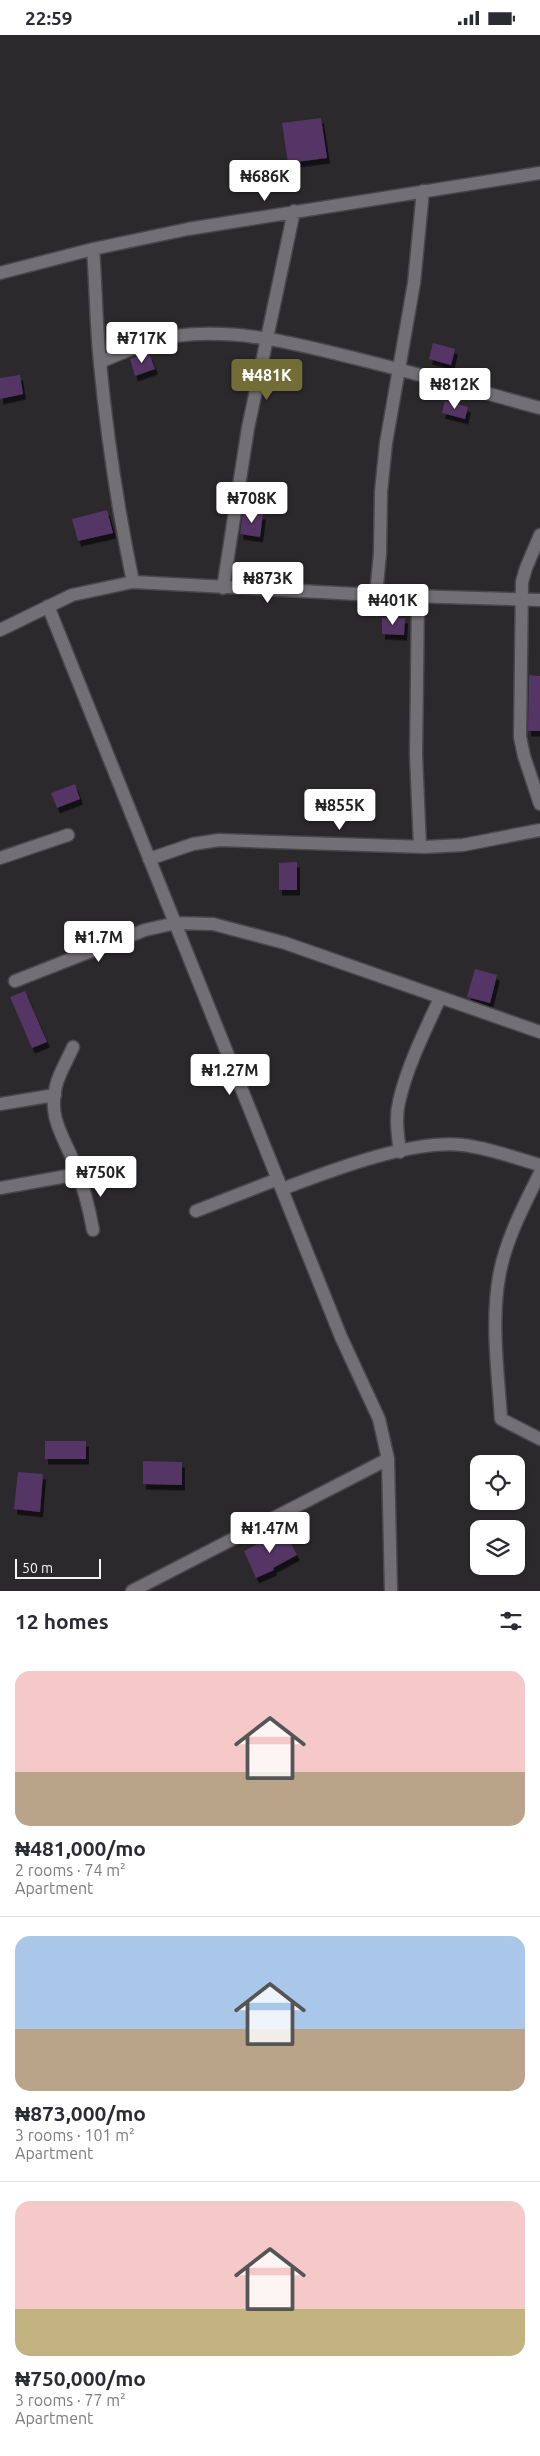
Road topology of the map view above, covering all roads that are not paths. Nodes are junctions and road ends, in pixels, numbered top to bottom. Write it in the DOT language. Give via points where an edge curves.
graph roads {
  1 [pos="540,173"];
  2 [pos="422,191"];
  3 [pos="294,211"];
  4 [pos="93,249"];
  5 [pos="0,273"];
  6 [pos="267,337"];
  7 [pos="100,361"];
  8 [pos="400,369"];
  9 [pos="540,408"];
  10 [pos="540,535"];
  11 [pos="133,582"];
  12 [pos="222,588"];
  13 [pos="376,595"];
  14 [pos="418,597"];
  15 [pos="521,600"];
  16 [pos="540,601"];
  17 [pos="48,606"];
  18 [pos="0,630"];
  19 [pos="540,804"];
  20 [pos="540,830"];
  21 [pos="68,835"];
  22 [pos="420,847"];
  23 [pos="0,858"];
  24 [pos="150,859"];
  25 [pos="176,923"];
  26 [pos="16,981"];
  27 [pos="440,998"];
  28 [pos="540,1032"];
  29 [pos="73,1047"];
  30 [pos="55,1095"];
  31 [pos="0,1104"];
  32 [pos="400,1152"];
  33 [pos="540,1165"];
  34 [pos="540,1173"];
  35 [pos="78,1174"];
  36 [pos="280,1184"];
  37 [pos="0,1188"];
  38 [pos="196,1211"];
  39 [pos="94,1230"];
  40 [pos="540,1439"];
  41 [pos="388,1459"];
  42 [pos="132,1591"];
  43 [pos="391,1591"];
  1 -- 2 [label="street"];
  2 -- 3 [label="street"];
  2 -- 8 [label="street" via="419,243"];
  3 -- 4 [label="street"];
  3 -- 6 [label="street"];
  4 -- 5 [label="street"];
  4 -- 7 [label="street"];
  6 -- 7 [label="street" via="231,333 173,336"];
  6 -- 8 [label="street"];
  6 -- 12 [label="street" via="248,428"];
  7 -- 11 [label="street" via="123,534"];
  8 -- 9 [label="street"];
  8 -- 13 [label="street" via="386,443"];
  10 -- 15 [label="street" via="526,568"];
  11 -- 12 [label="street"];
  11 -- 17 [label="street" via="92,589"];
  12 -- 13 [label="street"];
  13 -- 14 [label="street"];
  14 -- 15 [label="street"];
  14 -- 22 [label="street" via="416,755"];
  15 -- 16 [label="street"];
  15 -- 19 [label="street" via="520,737"];
  17 -- 18 [label="street"];
  17 -- 24 [label="street"];
  20 -- 22 [label="street" via="463,845"];
  21 -- 23 [label="street"];
  22 -- 24 [label="street" via="219,840 193,844"];
  24 -- 25 [label="street"];
  25 -- 26 [label="street" via="145,930"];
  25 -- 27 [label="street" via="213,924 242,930"];
  25 -- 36 [label="street"];
  27 -- 28 [label="street"];
  27 -- 32 [label="street" via="398,1103"];
  29 -- 30 [label="street" via="56,1085"];
  30 -- 31 [label="street"];
  30 -- 35 [label="street" via="55,1123"];
  32 -- 33 [label="street" via="436,1145 461,1145"];
  32 -- 36 [label="street"];
  34 -- 40 [label="street" via="503,1261 496,1309 501,1419"];
  35 -- 37 [label="street"];
  35 -- 39 [label="street"];
  36 -- 38 [label="street"];
  36 -- 41 [label="street" via="341,1337 379,1419"];
  41 -- 42 [label="street"];
  41 -- 43 [label="street"];
}
